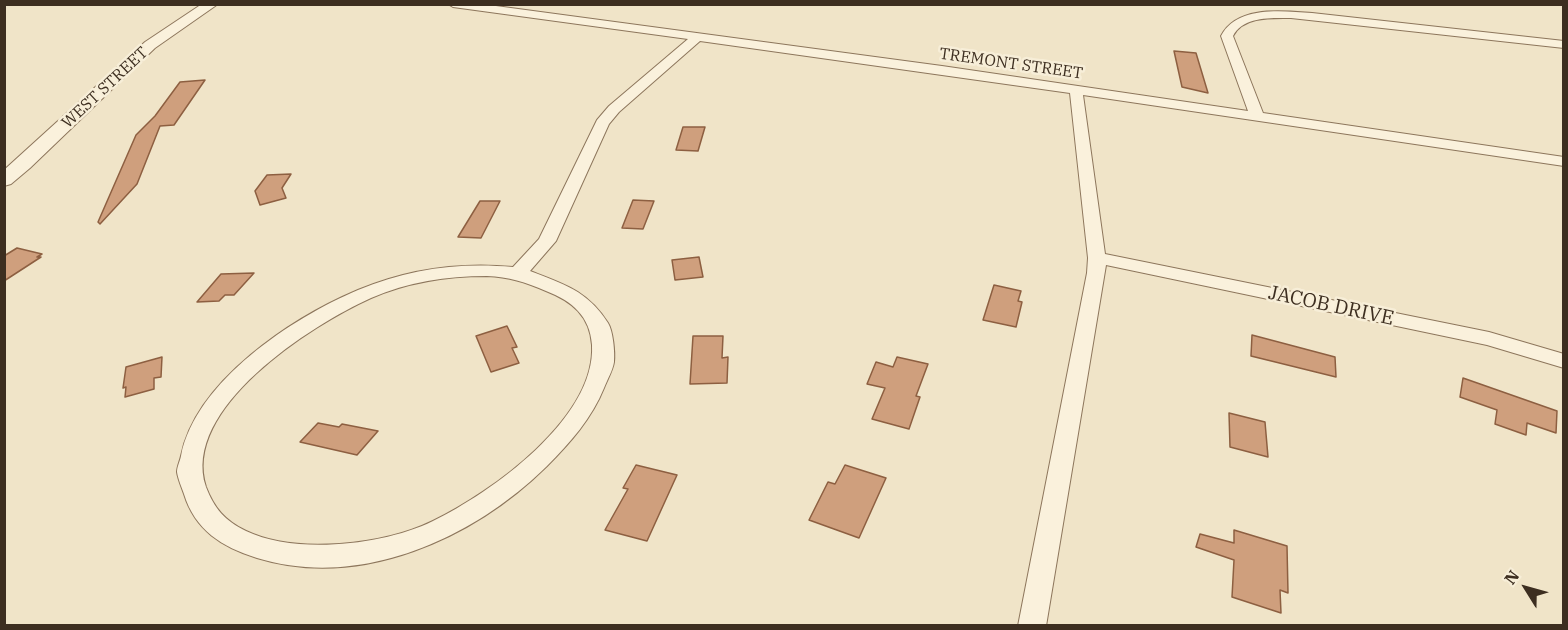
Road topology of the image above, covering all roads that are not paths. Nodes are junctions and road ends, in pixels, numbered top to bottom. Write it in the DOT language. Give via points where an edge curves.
graph roads {
  1 [pos="212,4"];
  2 [pos="453,4"];
  3 [pos="697,37"];
  4 [pos="1563,45"];
  5 [pos="1076,90"];
  6 [pos="1257,116"];
  7 [pos="1563,162"];
  8 [pos="4,180"];
  9 [pos="1097,258"];
  10 [pos="518,273"];
  11 [pos="1563,361"];
  12 [pos="1032,626"];
  1 -- 8 [label="street, WEST STREET" via="138,55"];
  2 -- 3 [label="street, TREMONT STREET"];
  3 -- 5 [label="street, TREMONT STREET"];
  3 -- 10 [label="street" via="602,123 547,241"];
  4 -- 6 [label="street" via="1312,16 1256,17 1237,23 1227,36"];
  5 -- 6 [label="street, TREMONT STREET"];
  5 -- 9 [label="street"];
  6 -- 7 [label="street, TREMONT STREET"];
  9 -- 11 [label="street, JACOB DRIVE" via="1489,339"];
  9 -- 12 [label="street"];
  10 -- 10 [label="street" via="454,271 394,283 344,303 271,351 235,382 203,423 190,467 192,488 201,508 216,525 237,539 295,555 330,556 404,542 440,529 502,493 527,472 581,412 594,392 605,353 598,320 588,306 558,285"];
}
